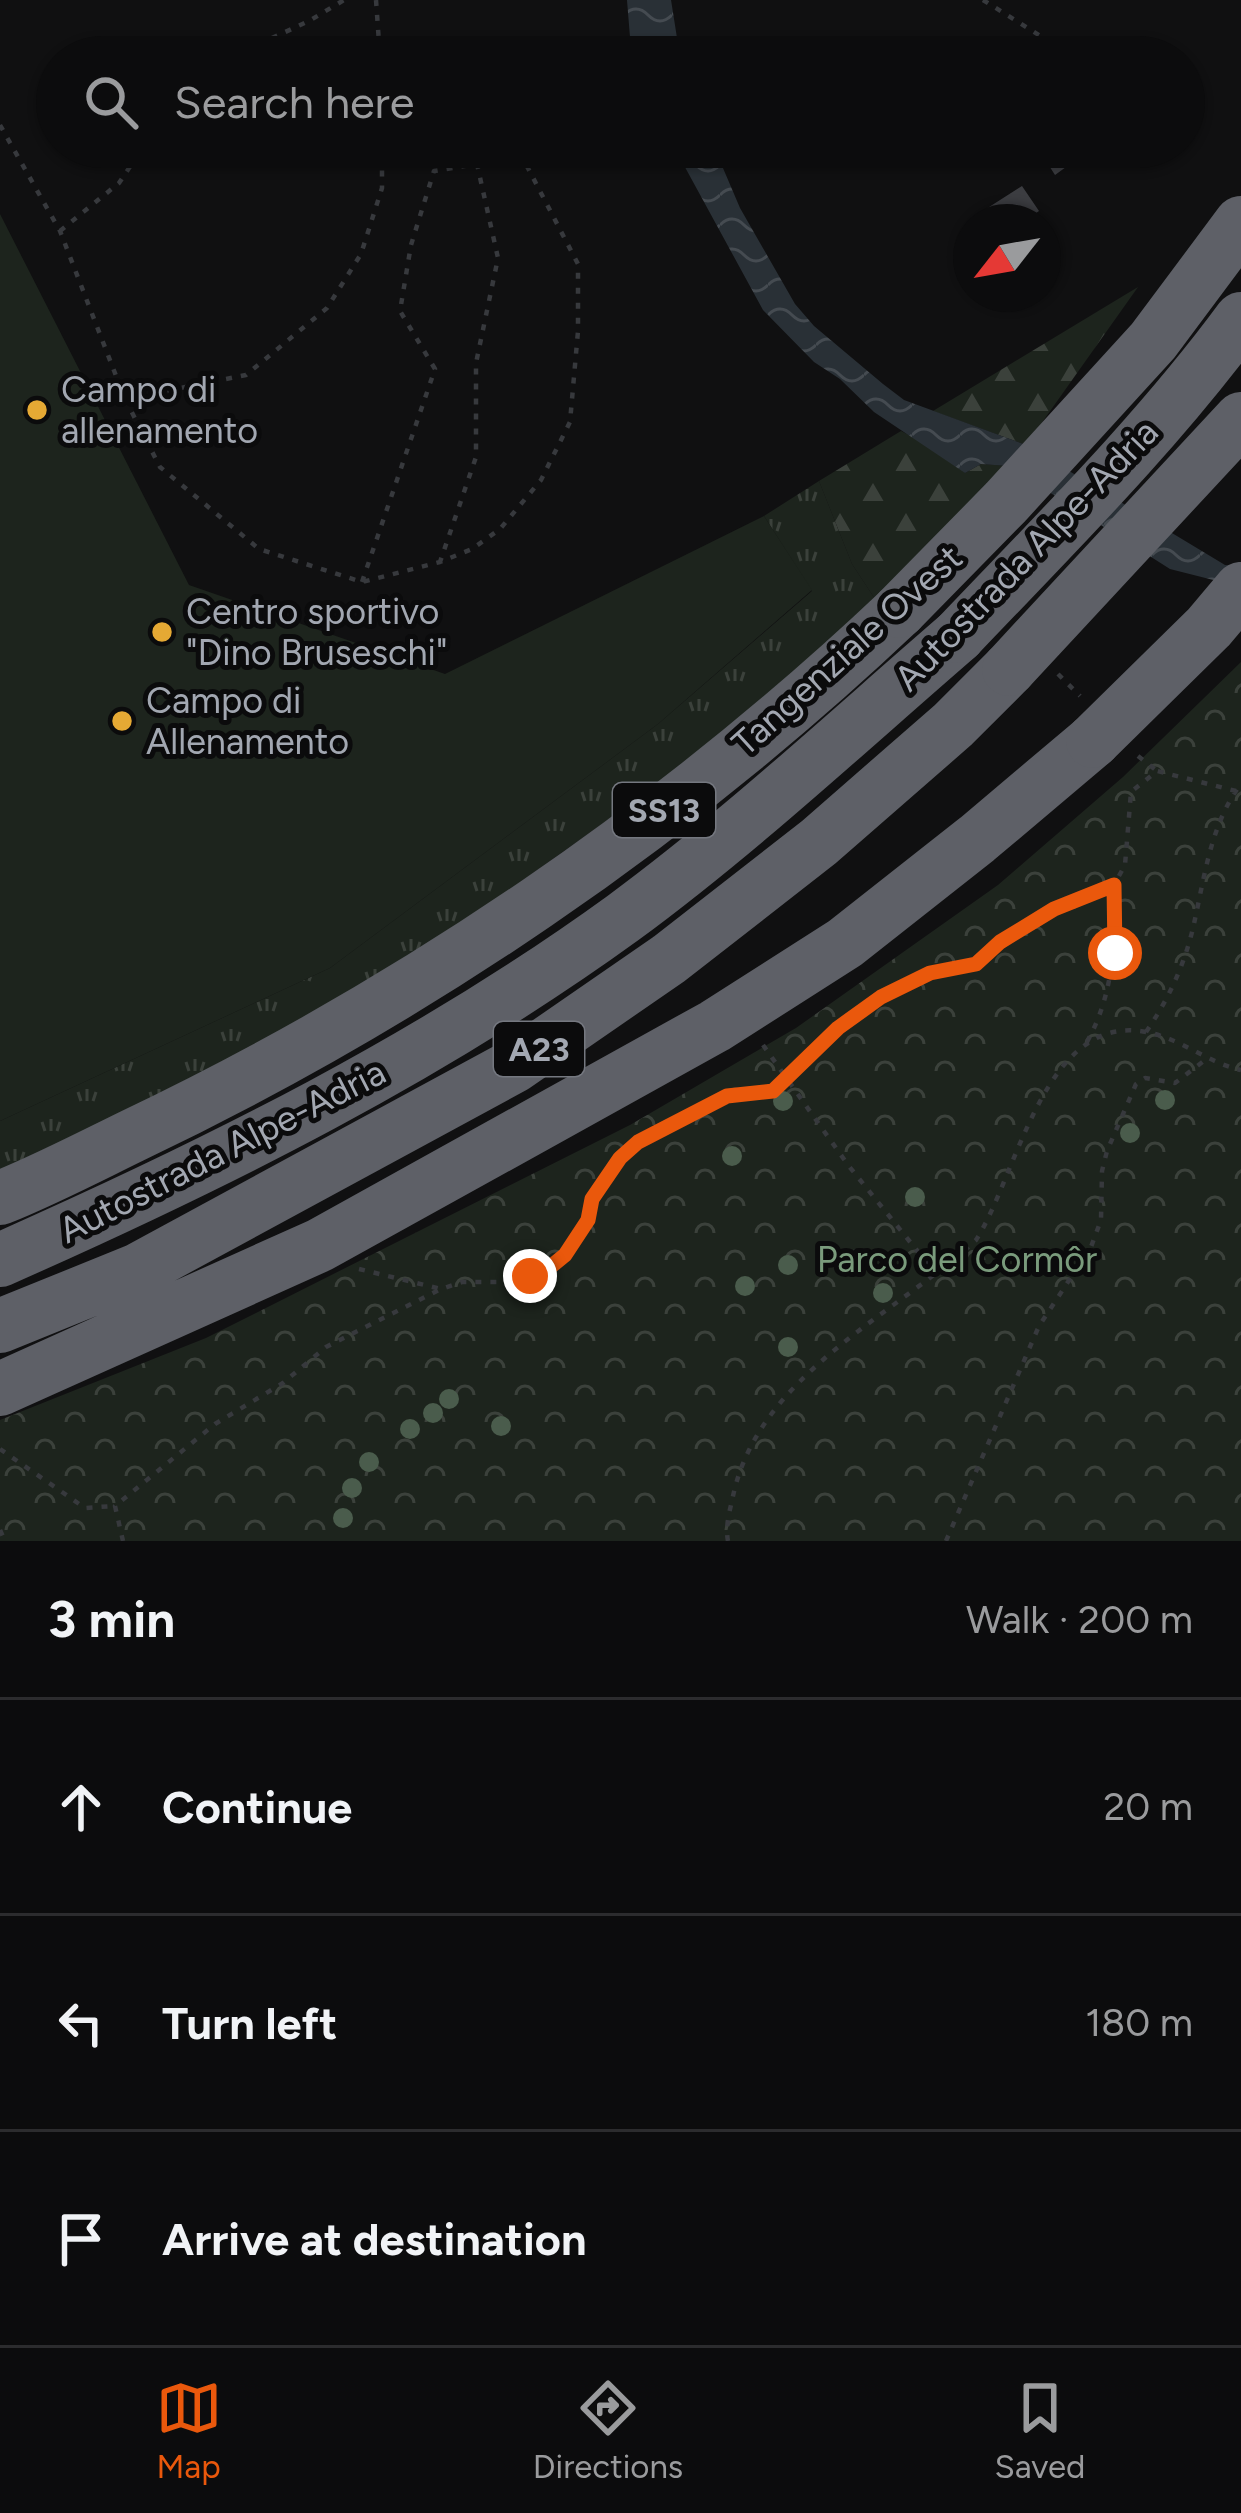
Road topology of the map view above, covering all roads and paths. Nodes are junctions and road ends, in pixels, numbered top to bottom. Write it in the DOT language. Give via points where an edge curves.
graph roads {
  1 [pos="344,0"];
  2 [pos="376,0"];
  3 [pos="982,0"];
  4 [pos="277,36"];
  5 [pos="379,36"];
  6 [pos="1040,36"];
  7 [pos="0,125"];
  8 [pos="129,168"];
  9 [pos="382,168"];
  10 [pos="452,168"];
  11 [pos="478,168"];
  12 [pos="528,168"];
  13 [pos="1241,223"];
  14 [pos="60,231"];
  15 [pos="1241,319"];
  16 [pos="125,399"];
  17 [pos="1241,418"];
  18 [pos="440,562"];
  19 [pos="362,582"];
  20 [pos="1241,589"];
  21 [pos="1241,784"];
  22 [pos="1236,791"];
  23 [pos="1114,885"];
  24 [pos="1146,1032"];
  25 [pos="757,1035"];
  26 [pos="1087,1043"];
  27 [pos="1209,1057"];
  28 [pos="1241,1070"];
  29 [pos="786,1082"];
  30 [pos="0,1198"];
  31 [pos="0,1260"];
  32 [pos="356,1268"];
  33 [pos="936,1274"];
  34 [pos="440,1289"];
  35 [pos="0,1327"];
  36 [pos="0,1389"];
  37 [pos="0,1449"];
  38 [pos="115,1506"];
  39 [pos="0,1530"];
  40 [pos="5,1541"];
  41 [pos="123,1541"];
  42 [pos="728,1541"];
  43 [pos="946,1541"];
  1 -- 4 [label="path"];
  2 -- 5 [label="path"];
  3 -- 6 [label="path"];
  7 -- 14 [label="path"];
  8 -- 14 [label="path"];
  9 -- 16 [label="path" via="361,254 328,308 246,375"];
  10 -- 19 [label="path" via="434,171 400,311 435,369"];
  11 -- 18 [label="path" via="498,258 476,363 476,458"];
  12 -- 18 [label="path" via="578,264 570,422 541,480 500,529"];
  13 -- 30 [label="highway, Tangenziale Ovest / SS13, bridge" via="1153,341 1006,502 838,668 654,818 413,987 244,1083"];
  14 -- 16 [label="path"];
  15 -- 31 [label="highway, Autostrada Alpe-Adria / A23, bridge" via="958,636 622,918 327,1105"];
  16 -- 19 [label="path" via="160,466 260,549"];
  17 -- 35 [label="highway, Autostrada Alpe-Adria / A23, bridge" via="953,725 669,959 514,1066 138,1270"];
  18 -- 19 [label="path"];
  20 -- 36 [label="highway, bridge" via="1093,740 845,943 715,1026 320,1245"];
  21 -- 22 [label="path"];
  22 -- 23 [label="path" via="1157,771 1131,792 1125,865"];
  22 -- 24 [label="path" via="1204,870 1176,980"];
  23 -- 26 [label="path" via="1115,953"];
  23 -- 29 [label="path" via="1054,909 976,964 930,973 881,997"];
  24 -- 26 [label="path" via="1124,1029"];
  24 -- 27 [label="path"];
  25 -- 29 [label="path"];
  26 -- 33 [label="path" via="1048,1085 993,1214"];
  27 -- 28 [label="path"];
  27 -- 43 [label="path" via="1175,1083 1136,1084 1107,1151 1091,1246 1039,1326"];
  29 -- 33 [label="path"];
  29 -- 34 [label="path" via="727,1096 638,1142 549,1268"];
  32 -- 34 [label="path"];
  33 -- 42 [label="path" via="790,1390 762,1424 739,1472"];
  34 -- 38 [label="path" via="326,1347"];
  37 -- 38 [label="path" via="85,1508"];
  38 -- 41 [label="path"];
  39 -- 40 [label="path"];
}
